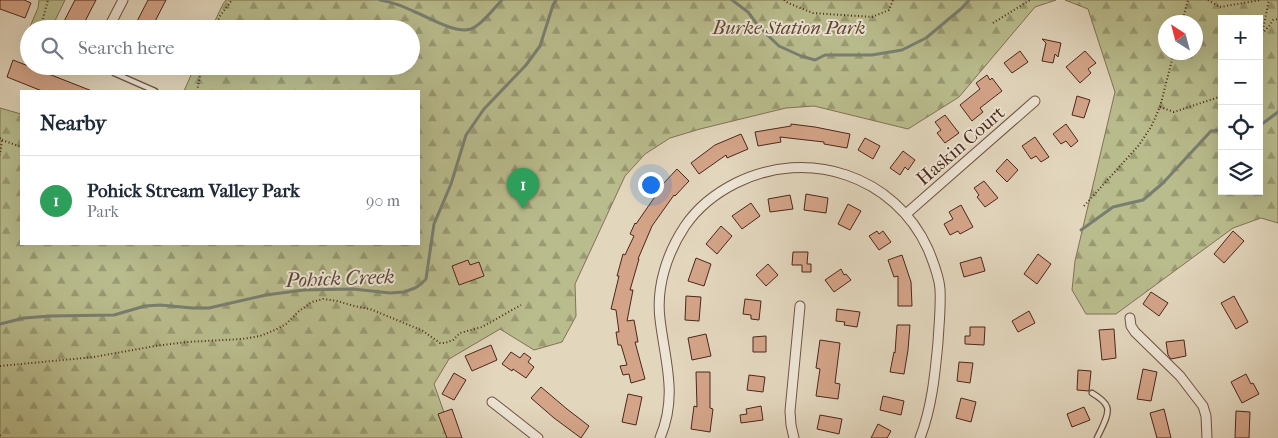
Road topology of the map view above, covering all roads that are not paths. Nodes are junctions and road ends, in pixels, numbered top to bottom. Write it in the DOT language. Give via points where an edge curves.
graph roads {
  1 [pos="123,0"];
  2 [pos="113,20"];
  3 [pos="119,75"];
  4 [pos="153,90"];
  5 [pos="1035,101"];
  6 [pos="906,214"];
  7 [pos="800,306"];
  8 [pos="1130,318"];
  9 [pos="1092,393"];
  10 [pos="492,402"];
  11 [pos="538,438"];
  12 [pos="660,438"];
  13 [pos="794,438"];
  14 [pos="920,438"];
  15 [pos="1096,438"];
  16 [pos="1207,438"];
  1 -- 2 [label="street"];
  3 -- 4 [label="lane"];
  5 -- 6 [label="street, Haskin Court"];
  6 -- 12 [label="street" via="882,193 860,180 834,171 807,167 778,169 751,176 725,188 701,207 674,244 661,286 660,318 670,388"];
  6 -- 14 [label="street" via="928,250 940,288 934,389"];
  7 -- 13 [label="street" via="790,411"];
  8 -- 16 [label="street" via="1134,332 1180,376 1203,406"];
  9 -- 15 [label="lane" via="1108,408"];
  10 -- 11 [label="street"];
}
